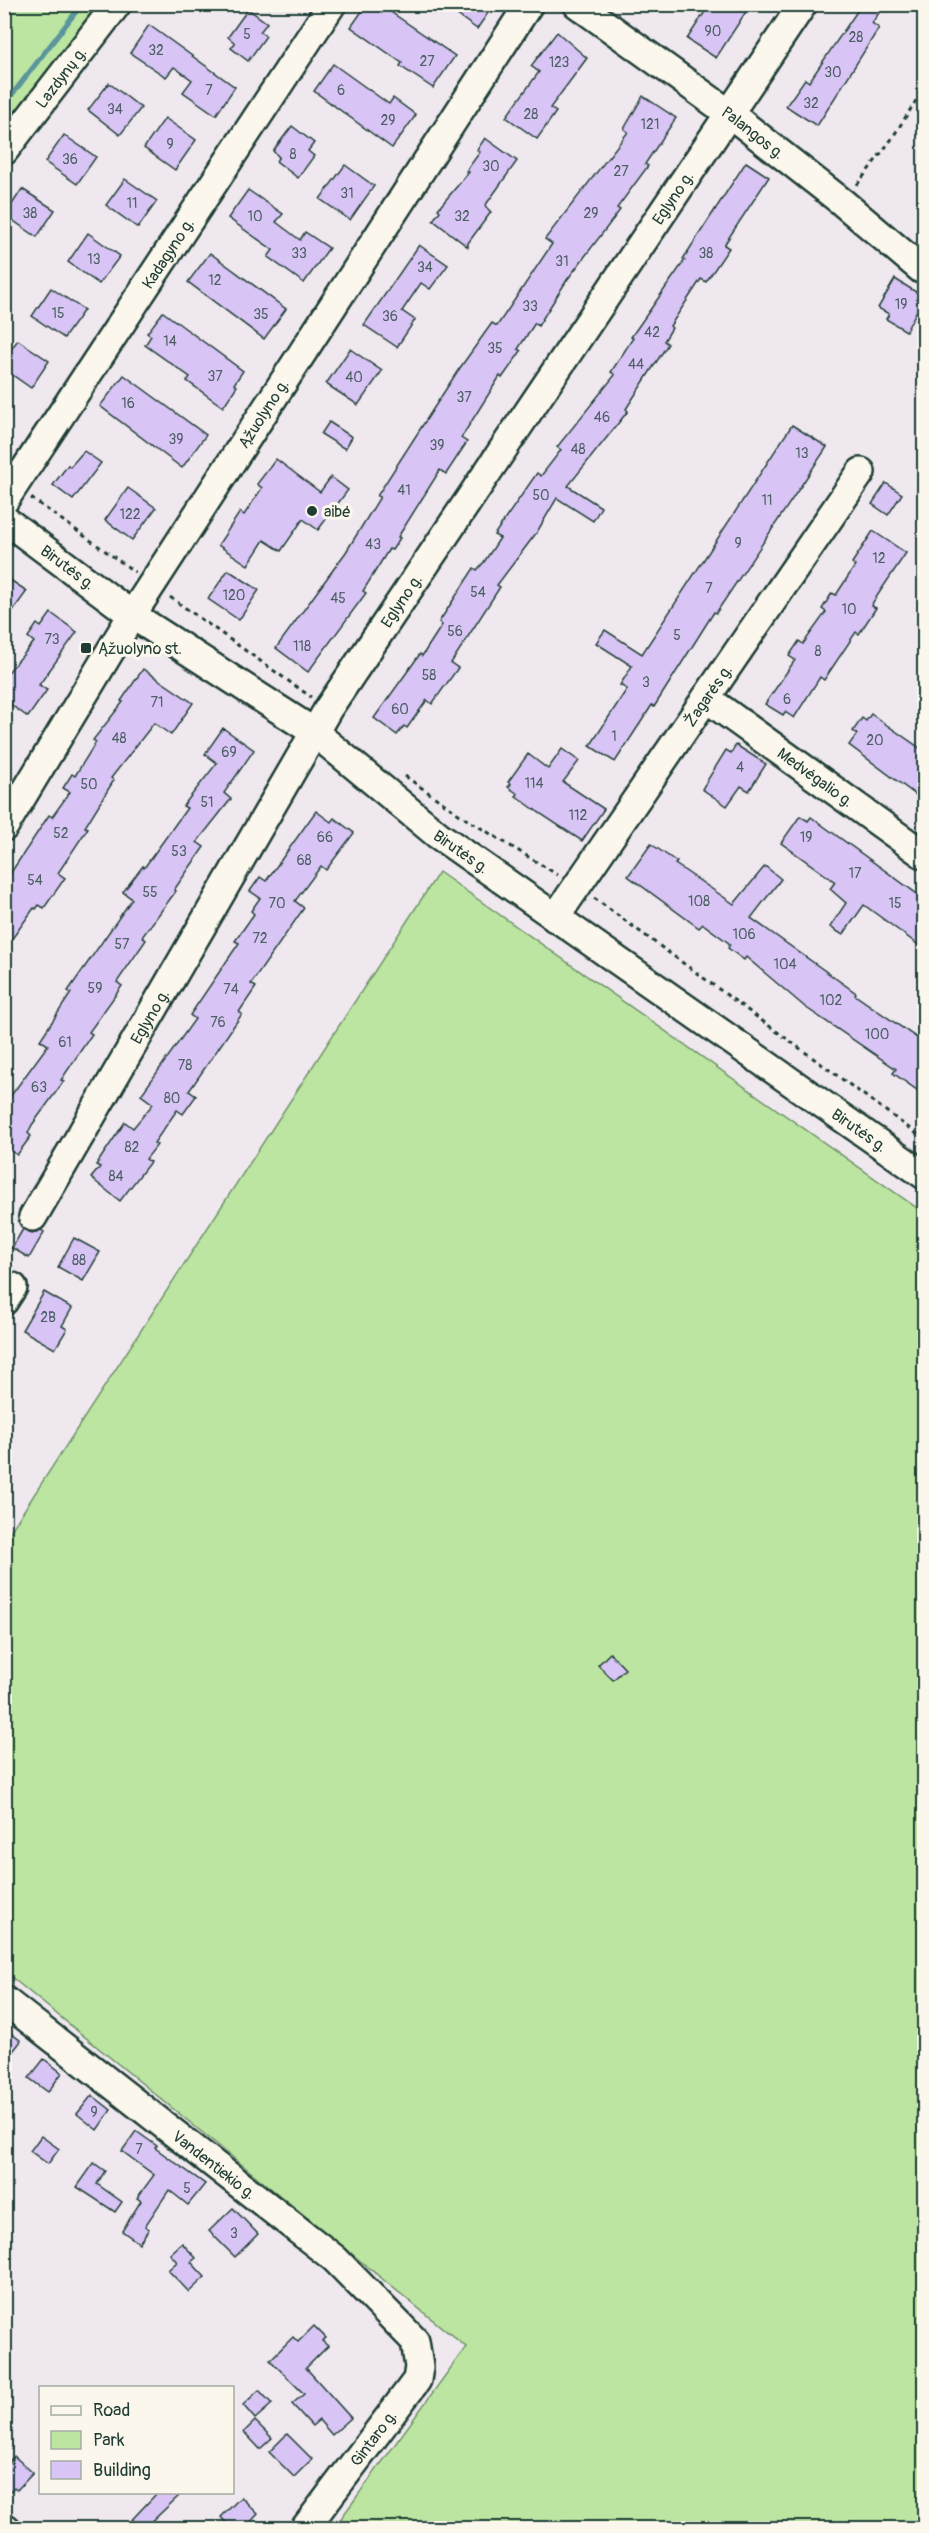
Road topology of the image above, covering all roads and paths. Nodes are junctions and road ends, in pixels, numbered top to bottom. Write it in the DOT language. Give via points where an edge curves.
graph roads {
  1 [pos="117,4"];
  2 [pos="332,4"];
  3 [pos="529,4"];
  4 [pos="577,4"];
  5 [pos="802,4"];
  6 [pos="924,88"];
  7 [pos="730,114"];
  8 [pos="4,151"];
  9 [pos="842,202"];
  10 [pos="921,269"];
  11 [pos="861,472"];
  12 [pos="10,494"];
  13 [pos="4,519"];
  14 [pos="153,584"];
  15 [pos="132,615"];
  16 [pos="706,698"];
  17 [pos="328,709"];
  18 [pos="314,732"];
  19 [pos="405,776"];
  20 [pos="4,827"];
  21 [pos="924,855"];
  22 [pos="577,886"];
  23 [pos="555,918"];
  24 [pos="924,1139"];
  25 [pos="924,1175"];
  26 [pos="33,1217"];
  27 [pos="4,2000"];
  28 [pos="415,2341"];
  29 [pos="305,2529"];
  1 -- 8 [label="street, Lazdynų g."];
  2 -- 12 [label="street, Kadagyno g."];
  3 -- 14 [label="street, Ąžuolyno g."];
  4 -- 7 [label="street, Palangos g."];
  5 -- 7 [label="street, Eglyno g."];
  6 -- 9 [label="path" via="870,170"];
  7 -- 9 [label="street, Palangos g."];
  7 -- 17 [label="street, Eglyno g."];
  9 -- 10 [label="street, Palangos g."];
  11 -- 16 [label="street, Žagarės g."];
  12 -- 14 [label="path"];
  13 -- 15 [label="street, Birutės g."];
  14 -- 15 [label="street, Ąžuolyno g."];
  14 -- 17 [label="path"];
  15 -- 18 [label="street, Birutės g."];
  15 -- 20 [label="street, Ąžuolyno g."];
  16 -- 21 [label="street, Medvėgalio g."];
  16 -- 22 [label="street, Žagarės g."];
  17 -- 18 [label="street, Eglyno g."];
  18 -- 23 [label="street, Birutės g." via="438,835"];
  18 -- 26 [label="street, Eglyno g."];
  19 -- 22 [label="path" via="463,817"];
  22 -- 23 [label="street, Žagarės g."];
  22 -- 24 [label="path"];
  23 -- 25 [label="street, Birutės g."];
  27 -- 28 [label="street, Vandentiekio g." via="335,2259"];
  28 -- 29 [label="street, Gintaro g." via="419,2360 417,2380"];
}
